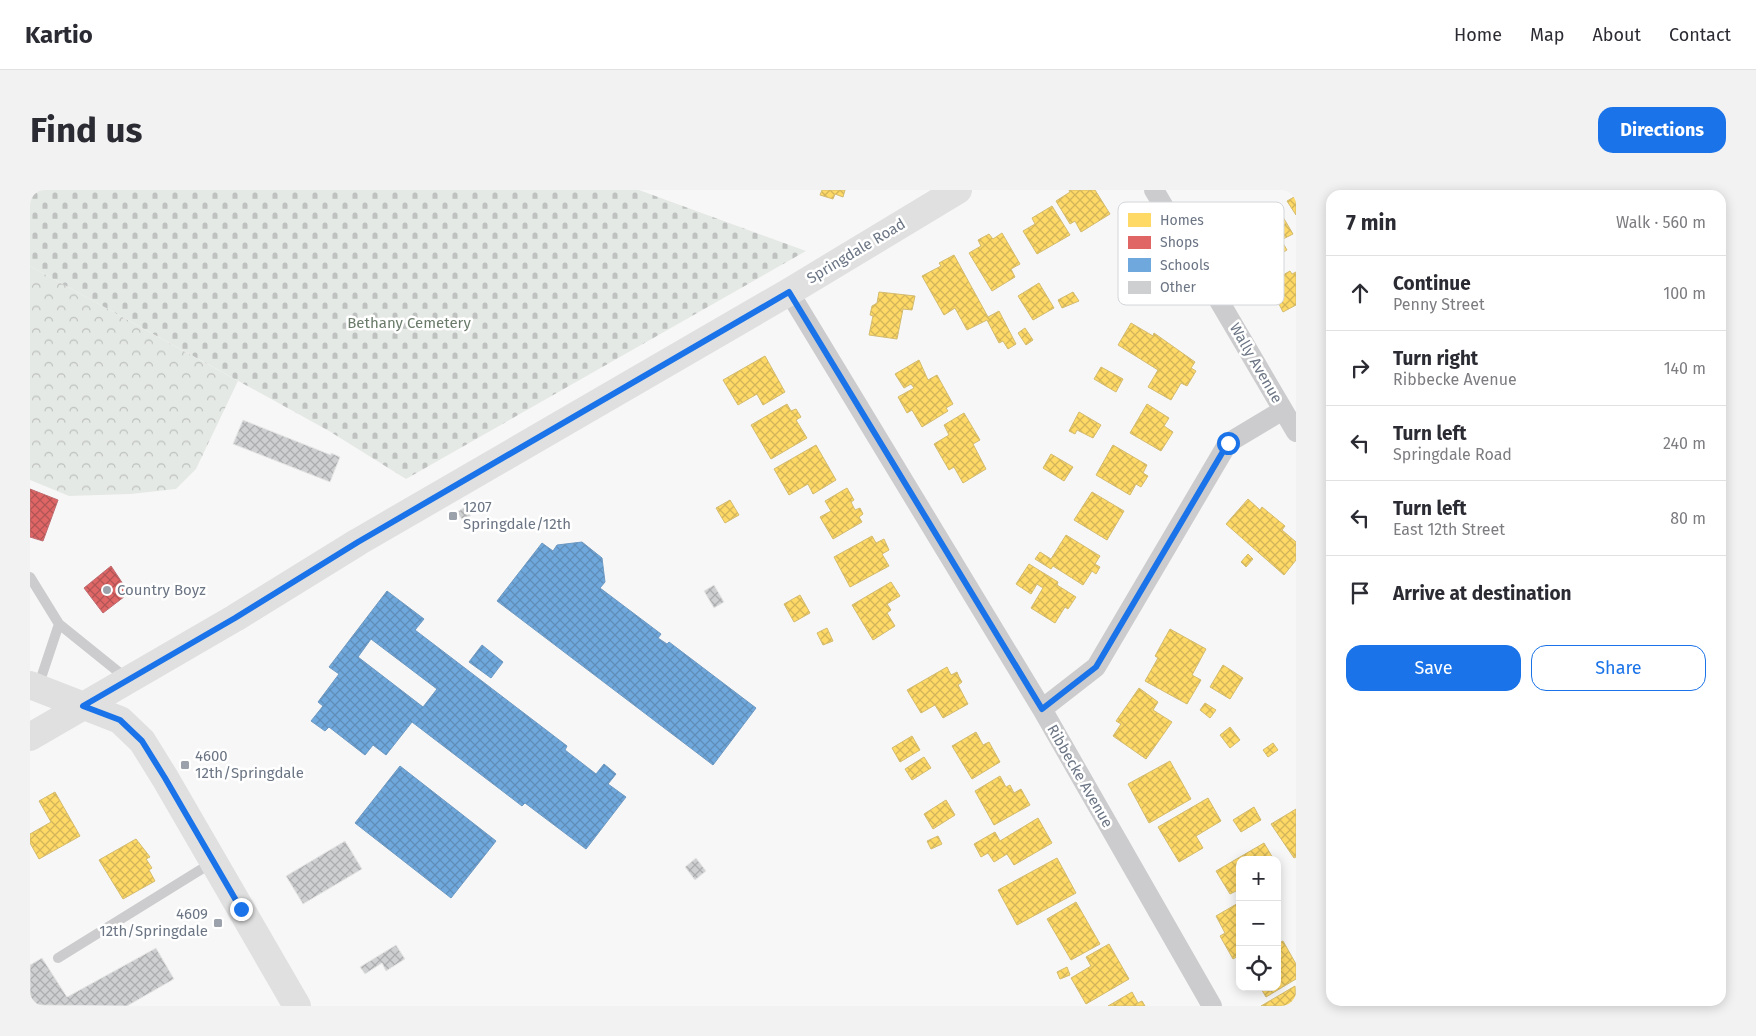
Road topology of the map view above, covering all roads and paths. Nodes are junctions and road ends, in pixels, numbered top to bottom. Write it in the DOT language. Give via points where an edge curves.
graph roads {
  1 [pos="958,190"];
  2 [pos="1154,190"];
  3 [pos="1161,202"];
  4 [pos="789,292"];
  5 [pos="1221,305"];
  6 [pos="1283,410"];
  7 [pos="1296,432"];
  8 [pos="30,578"];
  9 [pos="59,624"];
  10 [pos="127,679"];
  11 [pos="34,687"];
  12 [pos="83,706"];
  13 [pos="1042,709"];
  14 [pos="30,737"];
  15 [pos="213,862"];
  16 [pos="58,958"];
  17 [pos="298,1006"];
  18 [pos="1212,1006"];
  1 -- 4 [label="main road, Springdale Road"];
  2 -- 3 [label="street, Wally Avenue"];
  4 -- 10 [label="main road, Springdale Road"];
  4 -- 13 [label="street, Ribbecke Avenue"];
  5 -- 6 [label="street, Wally Avenue"];
  6 -- 7 [label="street, Wally Avenue"];
  6 -- 13 [label="street" via="1228,443 1096,667"];
  8 -- 9 [label="lane"];
  9 -- 10 [label="lane"];
  9 -- 11 [label="lane"];
  10 -- 12 [label="main road, Springdale Road"];
  11 -- 12 [label="main road"];
  12 -- 14 [label="main road, Springdale Road"];
  12 -- 15 [label="main road" via="120,720 142,741"];
  13 -- 18 [label="street, Ribbecke Avenue"];
  15 -- 16 [label="lane"];
  15 -- 17 [label="main road"];
}
